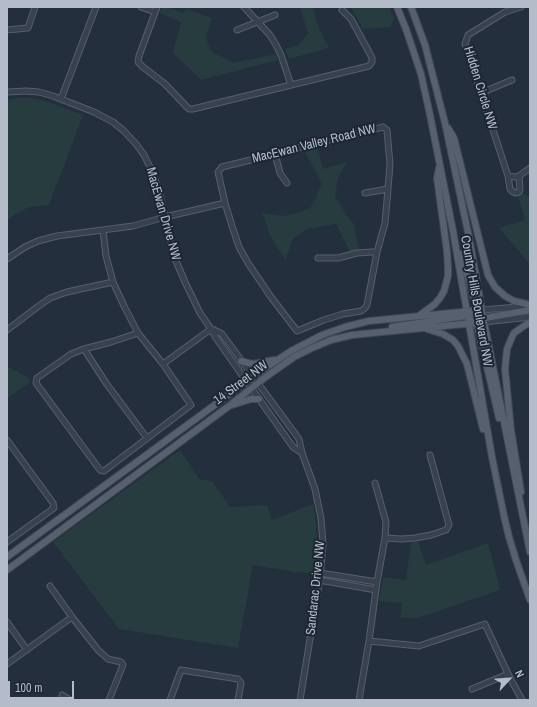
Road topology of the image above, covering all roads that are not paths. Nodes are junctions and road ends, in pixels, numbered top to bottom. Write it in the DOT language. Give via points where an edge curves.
graph roads {
  1 [pos="35,7"];
  2 [pos="96,7"];
  3 [pos="140,7"];
  4 [pos="244,7"];
  5 [pos="397,7"];
  6 [pos="411,7"];
  7 [pos="521,7"];
  8 [pos="156,10"];
  9 [pos="342,10"];
  10 [pos="275,15"];
  11 [pos="258,22"];
  12 [pos="7,30"];
  13 [pos="237,30"];
  14 [pos="512,80"];
  15 [pos="291,85"];
  16 [pos="7,92"];
  17 [pos="481,93"];
  18 [pos="61,99"];
  19 [pos="445,123"];
  20 [pos="275,154"];
  21 [pos="440,162"];
  22 [pos="530,168"];
  23 [pos="508,176"];
  24 [pos="519,176"];
  25 [pos="287,183"];
  26 [pos="388,189"];
  27 [pos="365,193"];
  28 [pos="225,203"];
  29 [pos="166,217"];
  30 [pos="103,230"];
  31 [pos="453,231"];
  32 [pos="377,252"];
  33 [pos="318,258"];
  34 [pos="7,259"];
  35 [pos="113,282"];
  36 [pos="530,306"];
  37 [pos="530,310"];
  38 [pos="419,316"];
  39 [pos="476,317"];
  40 [pos="530,317"];
  41 [pos="530,322"];
  42 [pos="211,328"];
  43 [pos="425,328"];
  44 [pos="7,330"];
  45 [pos="138,333"];
  46 [pos="352,335"];
  47 [pos="84,348"];
  48 [pos="278,360"];
  49 [pos="241,361"];
  50 [pos="163,364"];
  51 [pos="253,376"];
  52 [pos="246,381"];
  53 [pos="258,383"];
  54 [pos="251,388"];
  55 [pos="259,399"];
  56 [pos="229,406"];
  57 [pos="147,438"];
  58 [pos="7,440"];
  59 [pos="302,453"];
  60 [pos="430,455"];
  61 [pos="492,457"];
  62 [pos="375,483"];
  63 [pos="385,538"];
  64 [pos="8,539"];
  65 [pos="527,539"];
  66 [pos="530,552"];
  67 [pos="7,557"];
  68 [pos="7,570"];
  69 [pos="320,573"];
  70 [pos="319,580"];
  71 [pos="377,582"];
  72 [pos="50,586"];
  73 [pos="376,590"];
  74 [pos="530,600"];
  75 [pos="72,617"];
  76 [pos="7,622"];
  77 [pos="369,640"];
  78 [pos="27,650"];
  79 [pos="7,664"];
  80 [pos="508,674"];
  81 [pos="472,689"];
  82 [pos="62,695"];
  83 [pos="70,700"];
  84 [pos="109,700"];
  85 [pos="170,700"];
  86 [pos="238,700"];
  87 [pos="300,700"];
  88 [pos="359,700"];
  89 [pos="522,700"];
  1 -- 12 [label="street" via="28,28"];
  2 -- 18 [label="street"];
  3 -- 8 [label="street"];
  4 -- 11 [label="street"];
  5 -- 21 [label="main road, Country Hills Boulevard NW" via="421,74"];
  6 -- 19 [label="main road, Country Hills Boulevard NW" via="425,45"];
  7 -- 17 [label="street, Hidden Circle NW" via="505,12 468,35 465,44"];
  8 -- 15 [label="street" via="138,62 165,84 189,109"];
  9 -- 15 [label="street" via="351,19 372,62 369,66"];
  10 -- 11 [label="street"];
  11 -- 13 [label="street"];
  11 -- 15 [label="street" via="275,43"];
  14 -- 17 [label="street"];
  16 -- 18 [label="street, MacEwan Drive NW" via="39,92"];
  17 -- 23 [label="street, Hidden Circle NW"];
  18 -- 29 [label="street, MacEwan Drive NW" via="104,117 124,131 136,144 153,173"];
  19 -- 36 [label="main road" via="454,138 488,275 495,287 505,296"];
  19 -- 39 [label="main road, Country Hills Boulevard NW" via="470,244"];
  20 -- 25 [label="street" via="280,173"];
  20 -- 26 [label="street, MacEwan Valley Road NW" via="383,127 387,130 390,164"];
  20 -- 28 [label="street, MacEwan Valley Road NW" via="222,167 218,172"];
  21 -- 31 [label="main road, Country Hills Boulevard NW"];
  21 -- 38 [label="main road" via="437,178 447,251 447,280 444,291 435,304"];
  22 -- 24 [label="street"];
  23 -- 24 [label="street"];
  23 -- 24 [label="street, Hidden Circle NW" via="510,190 516,193 520,190"];
  26 -- 27 [label="street"];
  26 -- 32 [label="street, MacEwan Valley Road NW" via="385,223"];
  28 -- 29 [label="street"];
  28 -- 32 [label="street, MacEwan Valley Road NW" via="239,247 297,331 365,308"];
  29 -- 30 [label="street" via="133,226"];
  29 -- 42 [label="street, MacEwan Drive NW" via="173,254 184,282"];
  30 -- 34 [label="street" via="38,241"];
  30 -- 35 [label="street"];
  31 -- 39 [label="main road, Country Hills Boulevard NW"];
  31 -- 39 [label="main road" via="466,270"];
  32 -- 33 [label="street" via="356,253 338,258"];
  35 -- 44 [label="street" via="50,298"];
  35 -- 45 [label="street"];
  36 -- 39 [label="street, 14 Street NW"];
  37 -- 39 [label="main road"];
  38 -- 39 [label="main road, 14 Street NW"];
  38 -- 48 [label="main road, 14 Street NW" via="369,321 344,327 322,335"];
  39 -- 40 [label="street, 14 Street NW"];
  39 -- 43 [label="main road, 14 Street NW"];
  39 -- 46 [label="main road" via="383,328"];
  39 -- 61 [label="main road, Country Hills Boulevard NW"];
  39 -- 65 [label="main road" via="517,509"];
  41 -- 65 [label="main road" via="514,333 507,349 505,369"];
  42 -- 49 [label="street, MacEwan Drive NW" via="222,334"];
  42 -- 50 [label="street"];
  42 -- 52 [label="street, MacEwan Drive NW"];
  43 -- 46 [label="main road, 14 Street NW"];
  43 -- 61 [label="main road" via="453,340 464,356 478,403 487,447"];
  45 -- 47 [label="street"];
  45 -- 50 [label="street"];
  46 -- 53 [label="main road, 14 Street NW" via="331,340 300,354"];
  47 -- 57 [label="street" via="106,383"];
  47 -- 57 [label="street" via="57,363 37,378 36,383 100,470 104,471"];
  48 -- 49 [label="main road" via="254,364"];
  48 -- 51 [label="main road, 14 Street NW"];
  49 -- 51 [label="street, MacEwan Drive NW"];
  50 -- 57 [label="street" via="191,405"];
  51 -- 52 [label="main road, 14 Street NW"];
  51 -- 53 [label="street, Sandarac Drive NW"];
  52 -- 54 [label="street, Sandarac Drive NW"];
  52 -- 67 [label="main road, 14 Street NW"];
  53 -- 54 [label="main road, 14 Street NW"];
  53 -- 59 [label="street, Sandarac Drive NW" via="299,438"];
  54 -- 55 [label="street, Sandarac Drive NW"];
  54 -- 56 [label="main road, 14 Street NW"];
  55 -- 56 [label="main road"];
  55 -- 59 [label="street, Sandarac Drive NW" via="293,447"];
  56 -- 68 [label="main road, 14 Street NW"];
  58 -- 64 [label="street" via="54,502 54,508"];
  59 -- 69 [label="street, Sandarac Drive NW" via="315,489 321,518 323,544"];
  60 -- 63 [label="street" via="449,525 446,530 431,535 402,539"];
  61 -- 74 [label="main road, Country Hills Boulevard NW" via="509,537"];
  62 -- 63 [label="street" via="386,522"];
  63 -- 71 [label="street"];
  65 -- 66 [label="main road"];
  69 -- 70 [label="street, Sandarac Drive NW"];
  69 -- 71 [label="street"];
  70 -- 73 [label="street"];
  70 -- 87 [label="street, Sandarac Drive NW"];
  71 -- 73 [label="street"];
  72 -- 75 [label="street"];
  73 -- 77 [label="street"];
  75 -- 78 [label="street"];
  75 -- 84 [label="street" via="98,650 108,659 121,662 123,665"];
  76 -- 78 [label="street"];
  77 -- 80 [label="street" via="419,646 485,624"];
  77 -- 88 [label="street"];
  78 -- 79 [label="street"];
  80 -- 81 [label="street"];
  80 -- 89 [label="street"];
  82 -- 83 [label="street"];
  85 -- 86 [label="street" via="181,670 238,679 241,683"];
}
